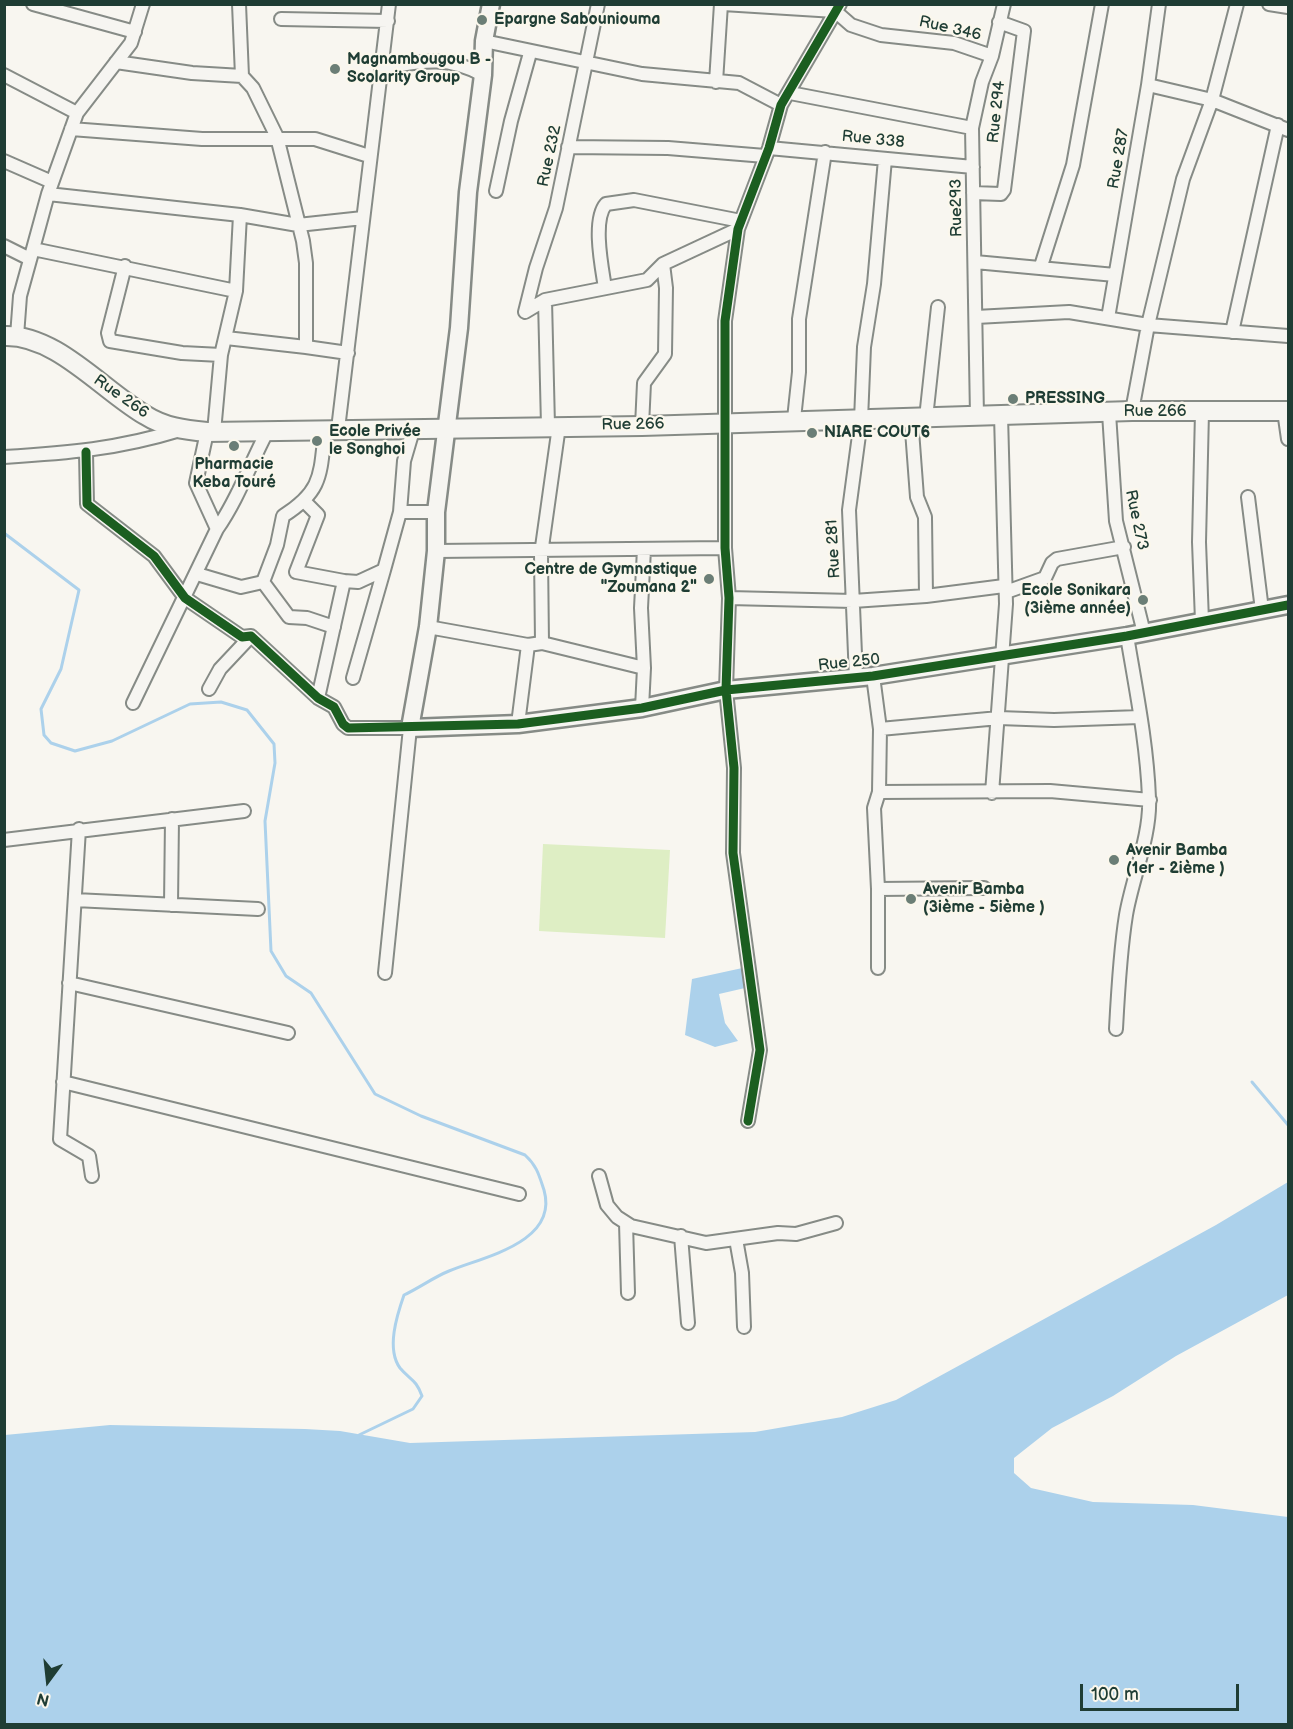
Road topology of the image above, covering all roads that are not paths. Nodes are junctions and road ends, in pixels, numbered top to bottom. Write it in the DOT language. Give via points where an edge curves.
graph roads {
  1 [pos="33,4"];
  2 [pos="143,4"];
  3 [pos="239,4"];
  4 [pos="389,4"];
  5 [pos="491,4"];
  6 [pos="598,4"];
  7 [pos="722,4"];
  8 [pos="1004,4"];
  9 [pos="1102,4"];
  10 [pos="1159,4"];
  11 [pos="1237,4"];
  12 [pos="1269,4"];
  13 [pos="838,8"];
  14 [pos="1288,8"];
  15 [pos="281,19"];
  16 [pos="388,21"];
  17 [pos="999,22"];
  18 [pos="135,32"];
  19 [pos="484,41"];
  20 [pos="530,53"];
  21 [pos="992,56"];
  22 [pos="116,62"];
  23 [pos="588,64"];
  24 [pos="384,68"];
  25 [pos="4,75"];
  26 [pos="483,75"];
  27 [pos="242,76"];
  28 [pos="716,82"];
  29 [pos="1148,85"];
  30 [pos="790,93"];
  31 [pos="1212,100"];
  32 [pos="781,105"];
  33 [pos="77,113"];
  34 [pos="972,128"];
  35 [pos="1283,128"];
  36 [pos="71,129"];
  37 [pos="277,137"];
  38 [pos="568,147"];
  39 [pos="767,152"];
  40 [pos="825,152"];
  41 [pos="369,156"];
  42 [pos="885,159"];
  43 [pos="4,161"];
  44 [pos="973,166"];
  45 [pos="52,182"];
  46 [pos="496,192"];
  47 [pos="973,193"];
  48 [pos="48,194"];
  49 [pos="240,215"];
  50 [pos="363,218"];
  51 [pos="298,225"];
  52 [pos="740,225"];
  53 [pos="4,246"];
  54 [pos="31,254"];
  55 [pos="975,262"];
  56 [pos="663,264"];
  57 [pos="1041,266"];
  58 [pos="125,267"];
  59 [pos="1115,275"];
  60 [pos="605,288"];
  61 [pos="236,291"];
  62 [pos="545,300"];
  63 [pos="938,307"];
  64 [pos="976,317"];
  65 [pos="1108,318"];
  66 [pos="1148,325"];
  67 [pos="1232,332"];
  68 [pos="11,336"];
  69 [pos="1288,336"];
  70 [pos="226,338"];
  71 [pos="306,347"];
  72 [pos="348,353"];
  73 [pos="221,355"];
  74 [pos="1132,411"];
  75 [pos="1286,411"];
  76 [pos="1202,412"];
  77 [pos="1109,413"];
  78 [pos="1001,415"];
  79 [pos="977,416"];
  80 [pos="919,418"];
  81 [pos="794,419"];
  82 [pos="861,420"];
  83 [pos="726,422"];
  84 [pos="553,426"];
  85 [pos="642,426"];
  86 [pos="414,427"];
  87 [pos="446,427"];
  88 [pos="180,430"];
  89 [pos="331,430"];
  90 [pos="210,432"];
  91 [pos="267,432"];
  92 [pos="1288,440"];
  93 [pos="86,452"];
  94 [pos="4,457"];
  95 [pos="1248,497"];
  96 [pos="305,502"];
  97 [pos="400,512"];
  98 [pos="436,512"];
  99 [pos="217,529"];
  100 [pos="1124,547"];
  101 [pos="725,548"];
  102 [pos="644,549"];
  103 [pos="542,550"];
  104 [pos="436,551"];
  105 [pos="384,570"];
  106 [pos="196,574"];
  107 [pos="344,581"];
  108 [pos="263,582"];
  109 [pos="1005,589"];
  110 [pos="926,596"];
  111 [pos="185,598"];
  112 [pos="729,598"];
  113 [pos="853,601"];
  114 [pos="1288,605"];
  115 [pos="1262,610"];
  116 [pos="1202,621"];
  117 [pos="334,627"];
  118 [pos="428,627"];
  119 [pos="1136,634"];
  120 [pos="250,636"];
  121 [pos="542,643"];
  122 [pos="528,645"];
  123 [pos="1003,655"];
  124 [pos="644,668"];
  125 [pos="873,676"];
  126 [pos="353,678"];
  127 [pos="856,678"];
  128 [pos="209,689"];
  129 [pos="726,690"];
  130 [pos="318,698"];
  131 [pos="133,703"];
  132 [pos="642,708"];
  133 [pos="1140,717"];
  134 [pos="999,718"];
  135 [pos="518,724"];
  136 [pos="410,728"];
  137 [pos="880,729"];
  138 [pos="879,792"];
  139 [pos="992,793"];
  140 [pos="1150,800"];
  141 [pos="244,811"];
  142 [pos="172,819"];
  143 [pos="79,829"];
  144 [pos="4,840"];
  145 [pos="984,888"];
  146 [pos="878,889"];
  147 [pos="75,900"];
  148 [pos="171,905"];
  149 [pos="258,909"];
  150 [pos="878,968"];
  151 [pos="385,972"];
  152 [pos="69,982"];
  153 [pos="1116,1029"];
  154 [pos="288,1033"];
  155 [pos="63,1082"];
  156 [pos="748,1121"];
  157 [pos="92,1176"];
  158 [pos="599,1176"];
  159 [pos="519,1194"];
  160 [pos="626,1223"];
  161 [pos="836,1223"];
  162 [pos="681,1236"];
  163 [pos="736,1239"];
  164 [pos="628,1293"];
  165 [pos="688,1323"];
  166 [pos="744,1327"];
  1 -- 18 [label="street"];
  2 -- 18 [label="street"];
  3 -- 27 [label="street"];
  4 -- 16 [label="street"];
  5 -- 19 [label="street"];
  6 -- 23 [label="street, Rue 232"];
  7 -- 13 [label="street"];
  7 -- 28 [label="street"];
  8 -- 17 [label="street, Rue293"];
  9 -- 57 [label="street" via="1073,165"];
  10 -- 29 [label="street, Rue 287"];
  11 -- 31 [label="street"];
  12 -- 14 [label="street"];
  13 -- 21 [label="street, Rue 346" via="851,25 881,35 954,43"];
  13 -- 30 [label="street"];
  15 -- 16 [label="street"];
  16 -- 24 [label="street"];
  17 -- 21 [label="street, Rue293"];
  17 -- 47 [label="street, Rue 294" via="1024,31 1004,190 1002,194"];
  18 -- 22 [label="street"];
  19 -- 20 [label="street"];
  19 -- 26 [label="street"];
  20 -- 23 [label="street"];
  20 -- 46 [label="street"];
  21 -- 34 [label="street, Rue293"];
  22 -- 27 [label="street"];
  22 -- 33 [label="street"];
  23 -- 28 [label="street"];
  23 -- 38 [label="street, Rue 232"];
  24 -- 26 [label="street" via="432,61 462,64"];
  24 -- 41 [label="street"];
  25 -- 33 [label="street"];
  26 -- 87 [label="street"];
  27 -- 37 [label="street" via="253,88"];
  28 -- 32 [label="street" via="739,83"];
  29 -- 31 [label="street"];
  29 -- 59 [label="street, Rue 287"];
  30 -- 32 [label="street"];
  30 -- 34 [label="street"];
  31 -- 35 [label="street"];
  31 -- 66 [label="street" via="1183,179"];
  32 -- 39 [label="street"];
  33 -- 36 [label="street"];
  34 -- 44 [label="street, Rue293"];
  35 -- 67 [label="street"];
  36 -- 37 [label="street" via="202,139"];
  36 -- 45 [label="street"];
  37 -- 41 [label="street" via="315,139"];
  37 -- 51 [label="street"];
  38 -- 39 [label="street, Rue 338"];
  38 -- 62 [label="street, Rue 232" via="556,208 525,312"];
  39 -- 40 [label="street, Rue 338"];
  39 -- 52 [label="street"];
  40 -- 42 [label="street, Rue 338"];
  40 -- 81 [label="street" via="800,319"];
  41 -- 50 [label="street"];
  42 -- 44 [label="street, Rue 338"];
  42 -- 82 [label="street, Rue 281" via="864,347"];
  43 -- 45 [label="street"];
  44 -- 47 [label="street, Rue293"];
  45 -- 48 [label="street"];
  47 -- 55 [label="street, Rue293"];
  48 -- 49 [label="street"];
  48 -- 54 [label="street"];
  49 -- 51 [label="street"];
  49 -- 61 [label="street"];
  50 -- 51 [label="street"];
  50 -- 72 [label="street"];
  51 -- 71 [label="street" via="306,263"];
  52 -- 56 [label="street"];
  52 -- 60 [label="street" via="634,200 606,204 599,239"];
  52 -- 83 [label="street" via="724,321"];
  53 -- 54 [label="street"];
  54 -- 58 [label="street"];
  54 -- 68 [label="street"];
  55 -- 57 [label="street"];
  55 -- 64 [label="street, Rue293"];
  56 -- 60 [label="street" via="647,280"];
  56 -- 85 [label="street" via="665,354 644,383"];
  57 -- 59 [label="street"];
  58 -- 61 [label="street"];
  58 -- 73 [label="street" via="108,333 110,341"];
  59 -- 65 [label="street, Rue 287"];
  60 -- 62 [label="street"];
  61 -- 70 [label="street"];
  62 -- 84 [label="street"];
  63 -- 80 [label="street"];
  64 -- 65 [label="street" via="1069,312"];
  64 -- 79 [label="street, Rue293"];
  65 -- 66 [label="street"];
  66 -- 67 [label="street"];
  66 -- 74 [label="street"];
  67 -- 69 [label="street"];
  68 -- 88 [label="main road, Rue 266" via="34,341 70,361 143,414"];
  70 -- 71 [label="street"];
  70 -- 73 [label="street"];
  71 -- 72 [label="street"];
  72 -- 89 [label="street"];
  73 -- 90 [label="street"];
  74 -- 76 [label="main road, Rue 266"];
  74 -- 77 [label="main road, Rue 266"];
  75 -- 76 [label="main road, Rue 266"];
  75 -- 92 [label="street"];
  76 -- 116 [label="street"];
  77 -- 78 [label="main road, Rue 266"];
  77 -- 100 [label="street, Rue 273" via="1112,497"];
  78 -- 79 [label="main road, Rue 266"];
  78 -- 109 [label="street"];
  79 -- 80 [label="main road, Rue 266"];
  80 -- 82 [label="main road, Rue 266"];
  80 -- 110 [label="street" via="917,497 925,518"];
  81 -- 82 [label="main road, Rue 266"];
  81 -- 83 [label="main road, Rue 266"];
  82 -- 113 [label="street, Rue 281" via="849,510"];
  83 -- 85 [label="main road, Rue 266"];
  83 -- 101 [label="street"];
  84 -- 85 [label="main road, Rue 266"];
  84 -- 87 [label="main road, Rue 266"];
  84 -- 103 [label="street"];
  86 -- 87 [label="main road, Rue 266"];
  86 -- 89 [label="main road, Rue 266"];
  86 -- 97 [label="street" via="404,461"];
  87 -- 98 [label="street"];
  88 -- 90 [label="main road, Rue 266"];
  88 -- 93 [label="street"];
  89 -- 91 [label="main road, Rue 266"];
  89 -- 96 [label="street" via="320,476"];
  90 -- 91 [label="main road, Rue 266"];
  90 -- 99 [label="street" via="196,483"];
  91 -- 99 [label="street" via="231,509"];
  93 -- 94 [label="street"];
  93 -- 111 [label="street" via="87,504 154,556"];
  95 -- 115 [label="street"];
  96 -- 107 [label="street" via="318,515 296,572"];
  96 -- 108 [label="street" via="283,516"];
  97 -- 98 [label="street"];
  97 -- 105 [label="street"];
  98 -- 104 [label="street"];
  99 -- 106 [label="street"];
  100 -- 109 [label="street" via="1057,559 1045,578"];
  100 -- 119 [label="street, Rue 273"];
  101 -- 102 [label="street"];
  101 -- 112 [label="street"];
  102 -- 103 [label="street"];
  102 -- 124 [label="street"];
  103 -- 104 [label="street"];
  103 -- 121 [label="street"];
  104 -- 118 [label="street"];
  105 -- 107 [label="street" via="358,582"];
  105 -- 126 [label="street"];
  106 -- 108 [label="street" via="241,587"];
  106 -- 111 [label="street"];
  107 -- 117 [label="street"];
  108 -- 117 [label="street" via="289,618 307,618"];
  109 -- 110 [label="street"];
  109 -- 123 [label="street"];
  110 -- 113 [label="street"];
  111 -- 120 [label="street" via="242,637"];
  111 -- 131 [label="street"];
  112 -- 113 [label="street"];
  112 -- 129 [label="street"];
  113 -- 127 [label="street, Rue 281"];
  114 -- 115 [label="street, Rue 250"];
  115 -- 116 [label="street, Rue 250"];
  116 -- 119 [label="street, Rue 250"];
  117 -- 130 [label="street"];
  118 -- 122 [label="street"];
  118 -- 136 [label="street"];
  119 -- 123 [label="street, Rue 250"];
  119 -- 133 [label="street, Rue 273"];
  120 -- 128 [label="street" via="220,669"];
  120 -- 130 [label="street"];
  121 -- 122 [label="street"];
  121 -- 124 [label="street"];
  122 -- 135 [label="street"];
  123 -- 125 [label="street, Rue 250"];
  123 -- 134 [label="street"];
  124 -- 132 [label="street"];
  125 -- 127 [label="street, Rue 250"];
  125 -- 137 [label="street"];
  127 -- 129 [label="street, Rue 250"];
  129 -- 132 [label="street, Rue 250"];
  129 -- 156 [label="street" via="734,768 733,853 760,1050"];
  130 -- 136 [label="street" via="334,707 348,728"];
  132 -- 135 [label="street, Rue 250"];
  133 -- 134 [label="street"];
  133 -- 140 [label="street, Rue 273" via="1148,755"];
  134 -- 137 [label="street"];
  134 -- 139 [label="street"];
  135 -- 136 [label="street, Rue 250"];
  136 -- 151 [label="street"];
  137 -- 138 [label="street"];
  138 -- 139 [label="street"];
  138 -- 146 [label="street" via="874,808"];
  139 -- 140 [label="street" via="1050,791"];
  140 -- 153 [label="street, Rue 273" via="1126,914"];
  141 -- 142 [label="street"];
  142 -- 143 [label="street"];
  142 -- 148 [label="street"];
  143 -- 144 [label="street"];
  143 -- 147 [label="street"];
  145 -- 146 [label="street"];
  146 -- 150 [label="street"];
  147 -- 148 [label="street"];
  147 -- 152 [label="street"];
  148 -- 149 [label="street"];
  152 -- 154 [label="street"];
  152 -- 155 [label="street"];
  155 -- 157 [label="street" via="60,1139 89,1156"];
  155 -- 159 [label="street"];
  158 -- 160 [label="street" via="607,1205"];
  160 -- 162 [label="street"];
  160 -- 164 [label="street"];
  161 -- 163 [label="street" via="796,1234"];
  162 -- 163 [label="street" via="716,1243"];
  162 -- 165 [label="street"];
  163 -- 166 [label="street"];
}
